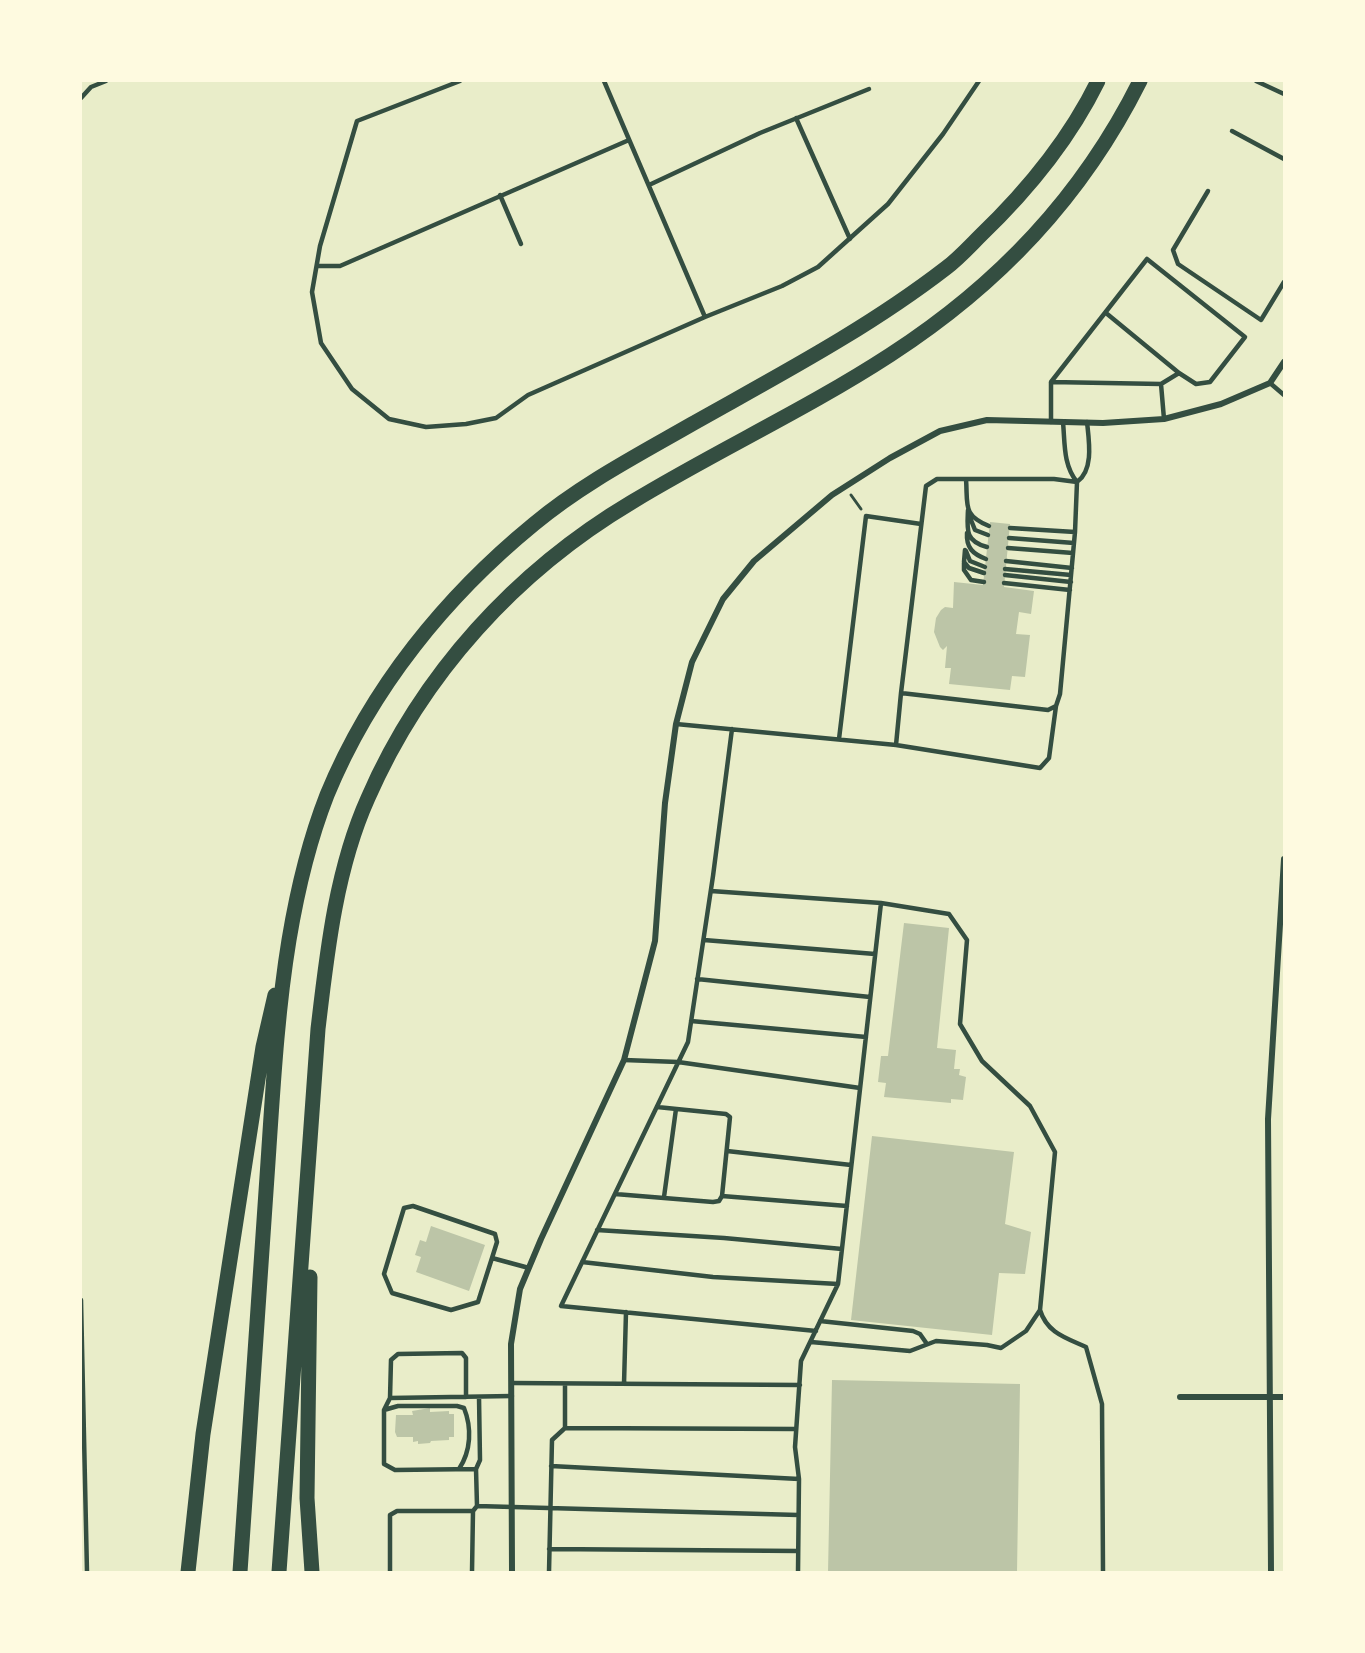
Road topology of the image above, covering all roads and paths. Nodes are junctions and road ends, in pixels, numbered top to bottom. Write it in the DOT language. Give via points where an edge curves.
graph roads {
  1 [pos="106,81"];
  2 [pos="460,81"];
  3 [pos="604,81"];
  4 [pos="979,81"];
  5 [pos="1098,81"];
  6 [pos="1140,81"];
  7 [pos="1256,81"];
  8 [pos="870,89"];
  9 [pos="1284,94"];
  10 [pos="81,98"];
  11 [pos="796,118"];
  12 [pos="1232,131"];
  13 [pos="629,140"];
  14 [pos="1284,159"];
  15 [pos="649,185"];
  16 [pos="1208,191"];
  17 [pos="500,195"];
  18 [pos="850,239"];
  19 [pos="521,244"];
  20 [pos="317,266"];
  21 [pos="1284,282"];
  22 [pos="1106,313"];
  23 [pos="705,317"];
  24 [pos="1284,362"];
  25 [pos="1179,373"];
  26 [pos="1051,382"];
  27 [pos="1270,383"];
  28 [pos="1161,384"];
  29 [pos="1284,395"];
  30 [pos="1164,419"];
  31 [pos="1051,422"];
  32 [pos="1063,422"];
  33 [pos="1087,423"];
  34 [pos="966,479"];
  35 [pos="1077,482"];
  36 [pos="845,487"];
  37 [pos="968,510"];
  38 [pos="866,516"];
  39 [pos="921,524"];
  40 [pos="967,525"];
  41 [pos="989,526"];
  42 [pos="1010,528"];
  43 [pos="1075,532"];
  44 [pos="988,535"];
  45 [pos="1009,538"];
  46 [pos="966,543"];
  47 [pos="1074,543"];
  48 [pos="987,547"];
  49 [pos="1008,548"];
  50 [pos="965,550"];
  51 [pos="1073,553"];
  52 [pos="986,559"];
  53 [pos="1006,561"];
  54 [pos="964,562"];
  55 [pos="985,567"];
  56 [pos="1072,568"];
  57 [pos="984,573"];
  58 [pos="1071,575"];
  59 [pos="984,582"];
  60 [pos="1071,582"];
  61 [pos="1004,583"];
  62 [pos="1070,590"];
  63 [pos="901,693"];
  64 [pos="1056,706"];
  65 [pos="676,724"];
  66 [pos="732,729"];
  67 [pos="839,739"];
  68 [pos="896,745"];
  69 [pos="1284,859"];
  70 [pos="711,891"];
  71 [pos="881,903"];
  72 [pos="289,940"];
  73 [pos="704,940"];
  74 [pos="875,954"];
  75 [pos="698,979"];
  76 [pos="870,997"];
  77 [pos="691,1021"];
  78 [pos="866,1037"];
  79 [pos="624,1060"];
  80 [pos="678,1062"];
  81 [pos="860,1088"];
  82 [pos="314,1100"];
  83 [pos="657,1107"];
  84 [pos="676,1109"];
  85 [pos="727,1151"];
  86 [pos="851,1165"];
  87 [pos="615,1194"];
  88 [pos="722,1196"];
  89 [pos="664,1197"];
  90 [pos="847,1206"];
  91 [pos="597,1230"];
  92 [pos="842,1249"];
  93 [pos="492,1258"];
  94 [pos="582,1262"];
  95 [pos="529,1268"];
  96 [pos="838,1284"];
  97 [pos="81,1300"];
  98 [pos="1040,1310"];
  99 [pos="627,1312"];
  100 [pos="820,1321"];
  101 [pos="816,1331"];
  102 [pos="811,1342"];
  103 [pos="927,1344"];
  104 [pos="512,1383"];
  105 [pos="565,1384"];
  106 [pos="624,1384"];
  107 [pos="800,1385"];
  108 [pos="512,1396"];
  109 [pos="466,1397"];
  110 [pos="479,1397"];
  111 [pos="1180,1397"];
  112 [pos="1269,1397"];
  113 [pos="1284,1397"];
  114 [pos="390,1398"];
  115 [pos="384,1410"];
  116 [pos="565,1428"];
  117 [pos="796,1429"];
  118 [pos="551,1466"];
  119 [pos="476,1468"];
  120 [pos="459,1469"];
  121 [pos="799,1479"];
  122 [pos="512,1507"];
  123 [pos="475,1509"];
  124 [pos="550,1509"];
  125 [pos="798,1515"];
  126 [pos="549,1549"];
  127 [pos="798,1551"];
  128 [pos="87,1572"];
  129 [pos="188,1572"];
  130 [pos="240,1572"];
  131 [pos="279,1572"];
  132 [pos="312,1572"];
  133 [pos="390,1572"];
  134 [pos="472,1572"];
  135 [pos="512,1572"];
  136 [pos="549,1572"];
  137 [pos="798,1572"];
  138 [pos="1103,1572"];
  139 [pos="1271,1572"];
  1 -- 10 [label="lane" via="91,87"];
  2 -- 20 [label="lane" via="357,121"];
  3 -- 13 [label="lane"];
  4 -- 18 [label="lane" via="943,135 888,204"];
  5 -- 72 [label="highway" via="1056,150 1025,190 950,265 843,339 572,496 536,522 464,586 393,675 343,762 311,844"];
  6 -- 82 [label="highway" via="1099,154 1071,194 1038,232 975,292 890,355 630,503 578,538 524,581 470,635 424,695 388,756 350,846 325,966"];
  7 -- 9 [label="lane"];
  8 -- 11 [label="lane"];
  11 -- 15 [label="lane"];
  11 -- 18 [label="lane"];
  12 -- 14 [label="lane"];
  13 -- 15 [label="lane"];
  13 -- 17 [label="lane"];
  15 -- 23 [label="lane"];
  16 -- 21 [label="lane" via="1173,250 1178,264 1261,320"];
  17 -- 19 [label="lane"];
  17 -- 20 [label="lane" via="340,266"];
  18 -- 23 [label="lane" via="818,267"];
  20 -- 23 [label="lane" via="312,292 321,343 351,389 389,419 426,427 496,418 528,395"];
  22 -- 25 [label="lane"];
  22 -- 25 [label="lane" via="1146,259 1245,337 1210,382 1196,384"];
  22 -- 26 [label="lane"];
  24 -- 27 [label="street"];
  25 -- 28 [label="lane"];
  26 -- 28 [label="lane"];
  26 -- 31 [label="lane"];
  27 -- 29 [label="lane"];
  27 -- 30 [label="street" via="1221,404"];
  28 -- 30 [label="lane"];
  30 -- 33 [label="street"];
  31 -- 32 [label="street"];
  31 -- 36 [label="street" via="987,420 940,431"];
  32 -- 33 [label="street"];
  32 -- 35 [label="lane" via="1069,473"];
  33 -- 35 [label="lane" via="1087,469"];
  34 -- 35 [label="lane"];
  34 -- 37 [label="lane"];
  34 -- 39 [label="lane" via="937,479 926,486"];
  35 -- 43 [label="lane"];
  36 -- 38 [label="path"];
  36 -- 65 [label="street" via="754,561 723,599 692,662"];
  37 -- 40 [label="lane"];
  37 -- 41 [label="lane" via="974,520"];
  37 -- 44 [label="lane" via="975,530"];
  38 -- 39 [label="lane"];
  38 -- 67 [label="lane"];
  39 -- 63 [label="lane"];
  40 -- 46 [label="lane"];
  40 -- 48 [label="lane" via="975,543"];
  42 -- 43 [label="lane"];
  43 -- 47 [label="lane"];
  45 -- 47 [label="lane"];
  46 -- 50 [label="lane"];
  46 -- 52 [label="lane" via="975,555"];
  47 -- 51 [label="lane"];
  49 -- 51 [label="lane"];
  50 -- 54 [label="lane"];
  50 -- 55 [label="lane" via="970,561"];
  51 -- 56 [label="lane"];
  53 -- 56 [label="lane"];
  54 -- 57 [label="lane"];
  54 -- 59 [label="lane" via="971,580"];
  56 -- 58 [label="lane"];
  58 -- 60 [label="lane"];
  58 -- 60 [label="lane" via="1005,572"];
  60 -- 62 [label="lane"];
  61 -- 62 [label="lane"];
  62 -- 64 [label="lane"];
  63 -- 64 [label="lane" via="1048,710"];
  63 -- 68 [label="lane"];
  64 -- 68 [label="lane" via="1049,758 1040,768"];
  65 -- 66 [label="lane"];
  65 -- 79 [label="street" via="665,803 655,941"];
  66 -- 67 [label="lane"];
  66 -- 70 [label="lane"];
  67 -- 68 [label="lane"];
  69 -- 112 [label="street" via="1268,1119"];
  70 -- 71 [label="lane"];
  70 -- 73 [label="lane"];
  71 -- 74 [label="lane"];
  71 -- 98 [label="lane" via="949,914 967,940 960,1024 982,1061 1030,1106 1055,1152"];
  72 -- 129 [label="highway" via="263,1047 203,1434"];
  72 -- 130 [label="highway" via="280,1010"];
  73 -- 74 [label="lane"];
  73 -- 75 [label="lane"];
  74 -- 76 [label="lane"];
  75 -- 76 [label="lane"];
  75 -- 77 [label="lane"];
  76 -- 78 [label="lane"];
  77 -- 78 [label="lane"];
  77 -- 80 [label="lane" via="688,1042"];
  78 -- 81 [label="lane"];
  79 -- 80 [label="lane"];
  79 -- 95 [label="street"];
  80 -- 81 [label="lane"];
  80 -- 83 [label="lane"];
  81 -- 86 [label="lane"];
  82 -- 131 [label="highway"];
  82 -- 132 [label="highway" via="307,1419"];
  83 -- 84 [label="lane"];
  83 -- 87 [label="lane"];
  84 -- 85 [label="lane" via="726,1114 730,1118"];
  84 -- 89 [label="lane"];
  85 -- 86 [label="lane"];
  85 -- 88 [label="lane"];
  86 -- 90 [label="lane"];
  87 -- 89 [label="lane"];
  87 -- 91 [label="lane"];
  88 -- 89 [label="lane" via="713,1202"];
  88 -- 90 [label="lane"];
  90 -- 92 [label="lane"];
  91 -- 92 [label="lane"];
  91 -- 94 [label="lane"];
  92 -- 96 [label="lane"];
  93 -- 93 [label="lane" via="495,1234 413,1206 404,1208 384,1274 392,1293 451,1310 478,1302"];
  93 -- 95 [label="lane"];
  94 -- 96 [label="lane" via="713,1277"];
  94 -- 99 [label="lane" via="561,1306"];
  95 -- 104 [label="street" via="520,1288 512,1344"];
  96 -- 100 [label="lane"];
  97 -- 128 [label="lane"];
  98 -- 103 [label="lane" via="1026,1331 1002,1348 936,1341"];
  98 -- 138 [label="lane" via="1054,1333 1086,1347 1102,1404"];
  99 -- 101 [label="lane"];
  99 -- 106 [label="lane"];
  100 -- 101 [label="lane"];
  100 -- 103 [label="lane" via="913,1331"];
  101 -- 102 [label="lane"];
  102 -- 103 [label="lane" via="910,1350"];
  102 -- 107 [label="lane" via="801,1361"];
  104 -- 105 [label="lane"];
  104 -- 108 [label="street"];
  105 -- 106 [label="lane"];
  105 -- 116 [label="lane"];
  106 -- 107 [label="lane"];
  107 -- 117 [label="lane"];
  108 -- 110 [label="lane"];
  108 -- 122 [label="street"];
  109 -- 110 [label="lane"];
  109 -- 114 [label="lane"];
  109 -- 114 [label="lane" via="466,1358 462,1353 398,1354 391,1360"];
  110 -- 119 [label="lane" via="480,1460"];
  111 -- 112 [label="street"];
  112 -- 113 [label="street"];
  112 -- 139 [label="street"];
  114 -- 115 [label="lane"];
  115 -- 120 [label="lane" via="384,1464 395,1470"];
  115 -- 120 [label="lane" via="398,1406 464,1408 470,1436"];
  116 -- 117 [label="lane"];
  116 -- 118 [label="lane" via="552,1440"];
  117 -- 121 [label="lane"];
  118 -- 121 [label="lane"];
  118 -- 124 [label="lane"];
  119 -- 120 [label="lane"];
  119 -- 123 [label="lane"];
  121 -- 125 [label="lane"];
  122 -- 123 [label="lane"];
  122 -- 124 [label="lane"];
  122 -- 135 [label="street"];
  123 -- 133 [label="lane" via="397,1511 390,1515"];
  123 -- 134 [label="lane"];
  124 -- 125 [label="lane"];
  124 -- 126 [label="lane"];
  125 -- 127 [label="lane"];
  126 -- 127 [label="lane"];
  126 -- 136 [label="lane"];
  127 -- 137 [label="lane"];
}
